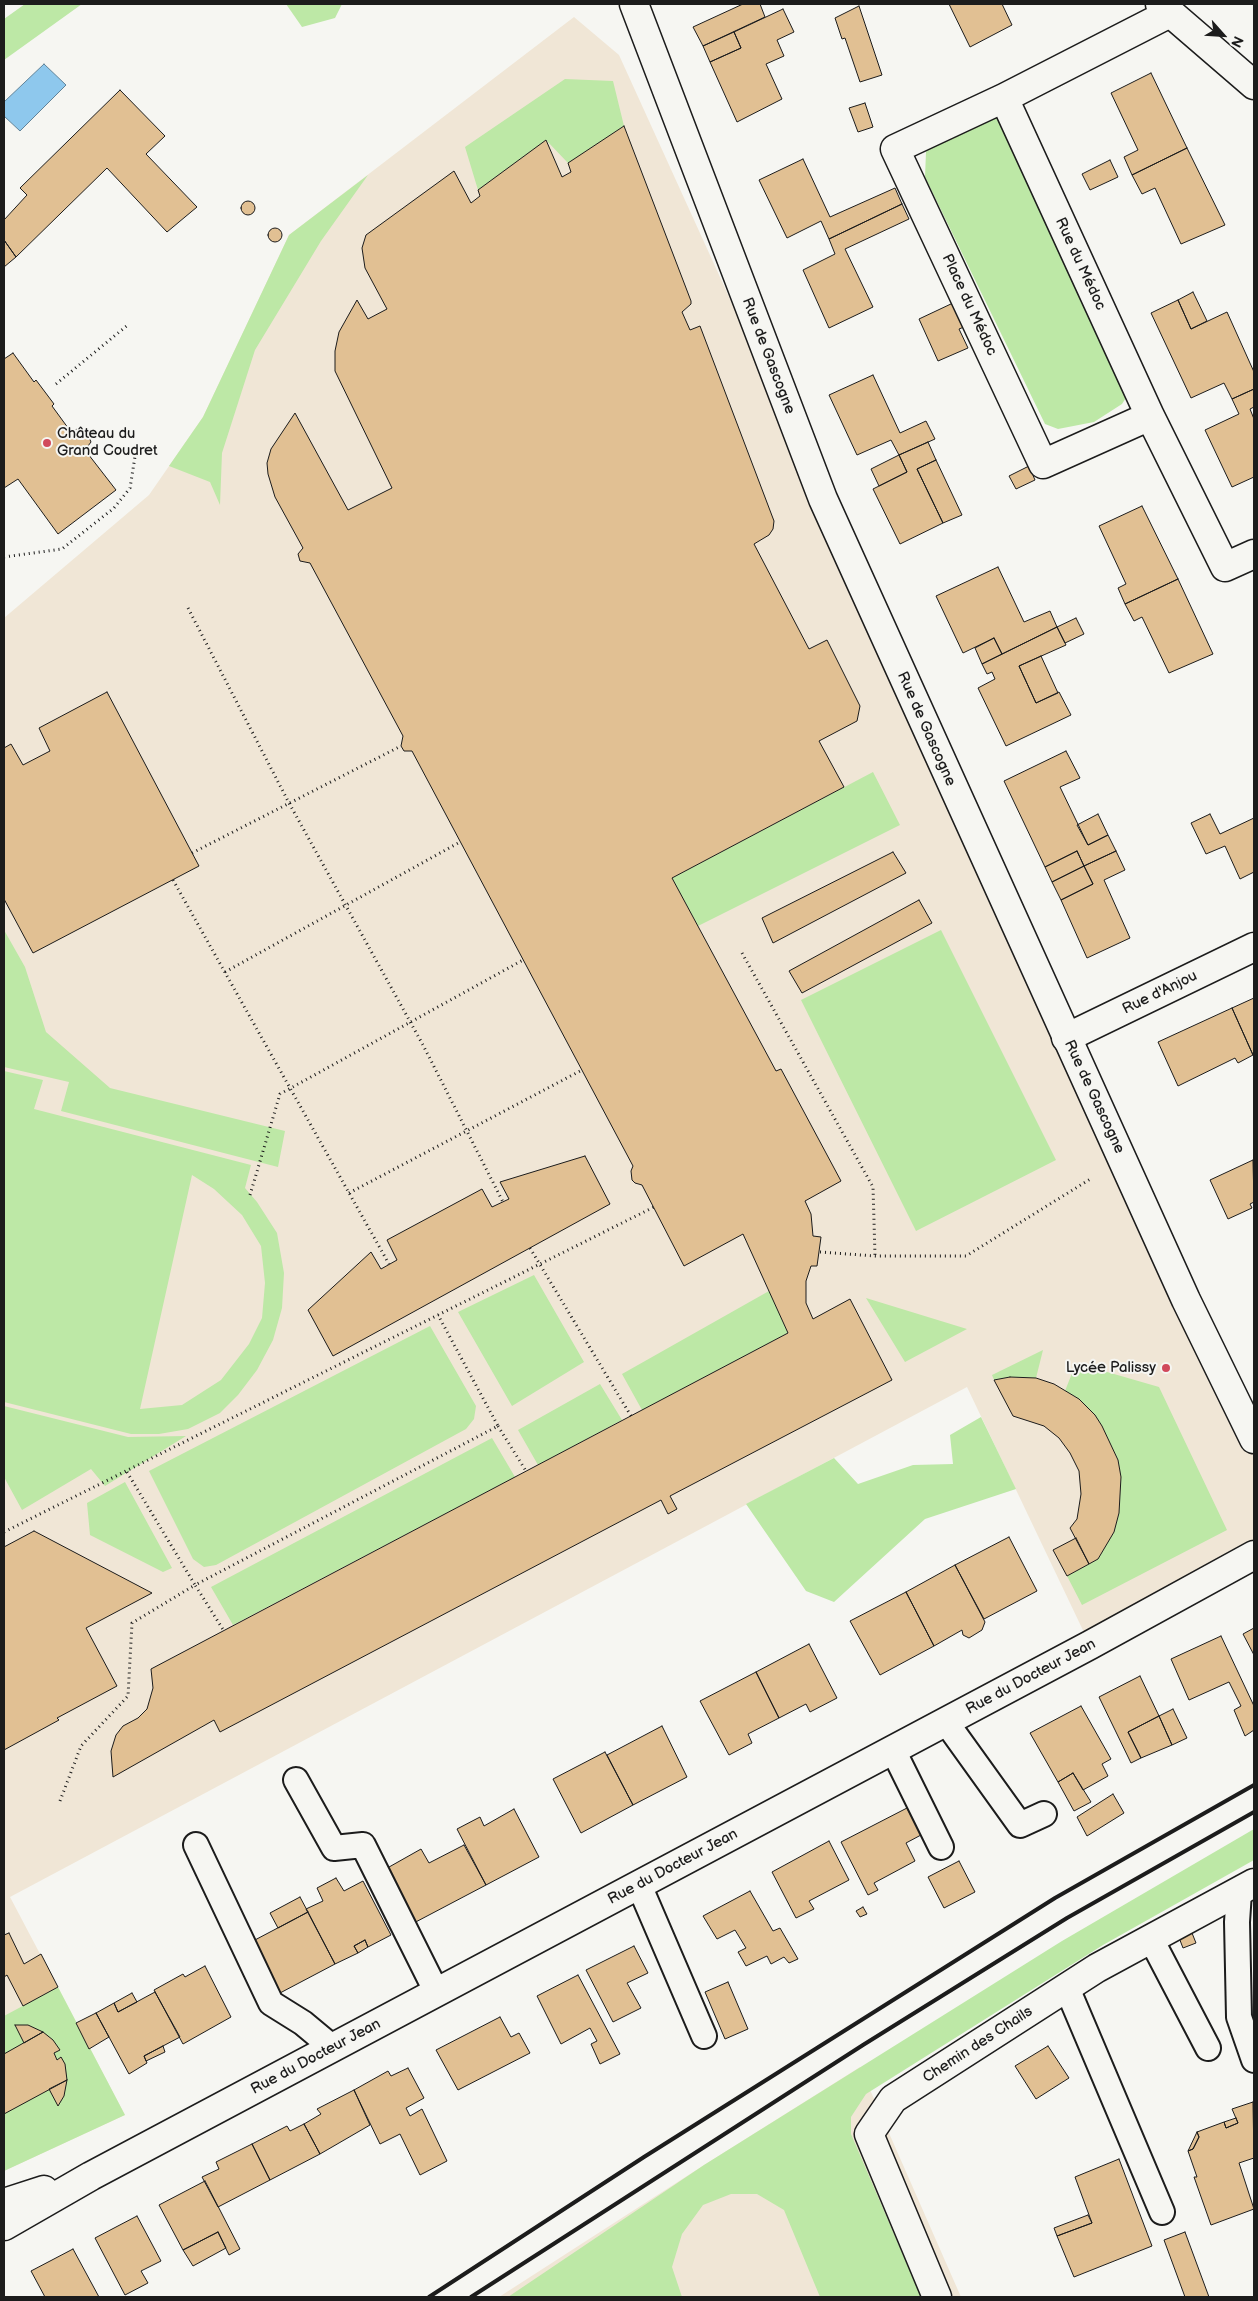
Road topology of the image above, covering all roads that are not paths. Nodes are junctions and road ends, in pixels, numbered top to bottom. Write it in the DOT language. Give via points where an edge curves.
graph roads {
  1 [pos="634,4"];
  2 [pos="1165,8"];
  3 [pos="1254,85"];
  4 [pos="1004,98"];
  5 [pos="1150,416"];
  6 [pos="1254,554"];
  7 [pos="1254,947"];
  8 [pos="1066,1038"];
  9 [pos="1253,1434"];
  10 [pos="1254,1555"];
  11 [pos="946,1722"];
  12 [pos="893,1750"];
  13 [pos="296,1780"];
  14 [pos="1044,1814"];
  15 [pos="196,1845"];
  16 [pos="941,1847"];
  17 [pos="639,1885"];
  18 [pos="1246,1887"];
  19 [pos="1152,1939"];
  20 [pos="1067,1988"];
  21 [pos="437,1992"];
  22 [pos="704,2036"];
  23 [pos="333,2048"];
  24 [pos="1208,2048"];
  25 [pos="1254,2060"];
  26 [pos="91,2176"];
  27 [pos="4,2203"];
  28 [pos="1162,2212"];
  29 [pos="4,2226"];
  30 [pos="937,2297"];
  1 -- 8 [label="street, Rue de Gascogne" via="823,499"];
  2 -- 3 [label="street"];
  2 -- 4 [label="street"];
  4 -- 5 [label="street, Rue du Médoc"];
  4 -- 5 [label="street, Place du Médoc" via="895,149 1043,464"];
  5 -- 6 [label="street, Rue du Médoc" via="1225,568"];
  7 -- 8 [label="street, Rue d'Anjou"];
  8 -- 9 [label="street, Rue de Gascogne" via="1186,1300"];
  10 -- 11 [label="street, Rue du Docteur Jean"];
  11 -- 12 [label="street, Rue du Docteur Jean"];
  11 -- 14 [label="lane" via="1020,1825"];
  12 -- 16 [label="lane"];
  12 -- 17 [label="street, Rue du Docteur Jean"];
  13 -- 21 [label="lane" via="334,1848 363,1845"];
  15 -- 23 [label="lane" via="271,2003 303,2023"];
  17 -- 21 [label="street, Rue du Docteur Jean"];
  17 -- 22 [label="lane"];
  18 -- 19 [label="street, Chemin des Chails"];
  18 -- 25 [label="lane" via="1237,1922 1240,2017"];
  19 -- 20 [label="street, Chemin des Chails"];
  19 -- 24 [label="lane"];
  20 -- 28 [label="lane"];
  20 -- 30 [label="street, Chemin des Chails" via="894,2099 869,2134"];
  21 -- 23 [label="street, Rue du Docteur Jean"];
  23 -- 26 [label="street, Rue du Docteur Jean"];
  26 -- 27 [label="street, Rue du Docteur Jean"];
  26 -- 29 [label="street, Rue du Docteur Jean"];
}
